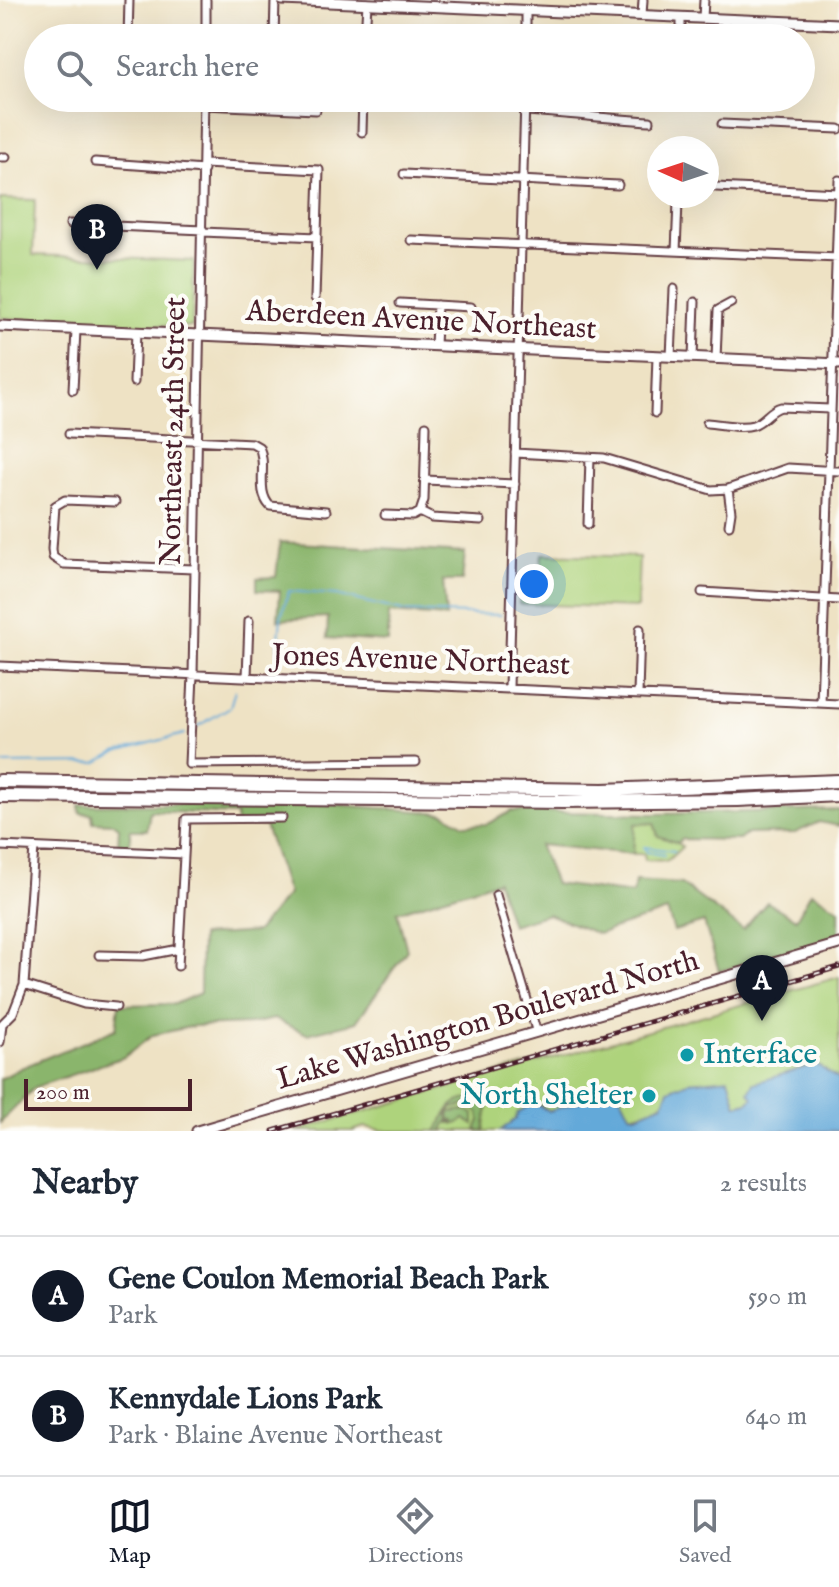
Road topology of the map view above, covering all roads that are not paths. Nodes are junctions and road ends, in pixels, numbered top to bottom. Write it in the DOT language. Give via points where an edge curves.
graph roads {
  1 [pos="129,0"];
  2 [pos="206,0"];
  3 [pos="275,0"];
  4 [pos="282,0"];
  5 [pos="643,0"];
  6 [pos="704,0"];
  7 [pos="323,1"];
  8 [pos="402,2"];
  9 [pos="367,3"];
  10 [pos="469,4"];
  11 [pos="526,11"];
  12 [pos="642,15"];
  13 [pos="681,17"];
  14 [pos="703,18"];
  15 [pos="725,19"];
  16 [pos="128,24"];
  17 [pos="206,24"];
  18 [pos="274,24"];
  19 [pos="366,24"];
  20 [pos="526,24"];
  21 [pos="681,24"];
  22 [pos="725,24"];
  23 [pos="839,24"];
  24 [pos="204,112"];
  25 [pos="363,112"];
  26 [pos="525,112"];
  27 [pos="543,112"];
  28 [pos="650,121"];
  29 [pos="722,124"];
  30 [pos="839,129"];
  31 [pos="362,132"];
  32 [pos="95,162"];
  33 [pos="204,167"];
  34 [pos="404,174"];
  35 [pos="522,180"];
  36 [pos="839,180"];
  37 [pos="618,185"];
  38 [pos="719,187"];
  39 [pos="838,193"];
  40 [pos="678,208"];
  41 [pos="70,224"];
  42 [pos="203,231"];
  43 [pos="317,237"];
  44 [pos="411,240"];
  45 [pos="520,246"];
  46 [pos="676,251"];
  47 [pos="838,258"];
  48 [pos="674,289"];
  49 [pos="315,298"];
  50 [pos="695,302"];
  51 [pos="400,303"];
  52 [pos="731,303"];
  53 [pos="437,305"];
  54 [pos="471,307"];
  55 [pos="0,326"];
  56 [pos="76,330"];
  57 [pos="136,332"];
  58 [pos="200,335"];
  59 [pos="435,345"];
  60 [pos="518,349"];
  61 [pos="657,356"];
  62 [pos="671,357"];
  63 [pos="693,358"];
  64 [pos="716,359"];
  65 [pos="836,364"];
  66 [pos="134,382"];
  67 [pos="73,390"];
  68 [pos="830,409"];
  69 [pos="655,413"];
  70 [pos="707,423"];
  71 [pos="426,426"];
  72 [pos="69,434"];
  73 [pos="197,440"];
  74 [pos="515,453"];
  75 [pos="590,457"];
  76 [pos="829,470"];
  77 [pos="839,471"];
  78 [pos="425,480"];
  79 [pos="515,484"];
  80 [pos="728,489"];
  81 [pos="115,502"];
  82 [pos="326,511"];
  83 [pos="420,512"];
  84 [pos="385,515"];
  85 [pos="481,521"];
  86 [pos="588,524"];
  87 [pos="729,525"];
  88 [pos="827,534"];
  89 [pos="839,535"];
  90 [pos="194,569"];
  91 [pos="702,592"];
  92 [pos="824,600"];
  93 [pos="839,600"];
  94 [pos="249,621"];
  95 [pos="640,629"];
  96 [pos="0,666"];
  97 [pos="193,675"];
  98 [pos="247,677"];
  99 [pos="509,688"];
  100 [pos="638,694"];
  101 [pos="821,703"];
  102 [pos="839,704"];
  103 [pos="416,762"];
  104 [pos="839,773"];
  105 [pos="0,781"];
  106 [pos="839,781"];
  107 [pos="676,788"];
  108 [pos="839,795"];
  109 [pos="0,796"];
  110 [pos="738,800"];
  111 [pos="839,802"];
  112 [pos="282,818"];
  113 [pos="0,846"];
  114 [pos="34,848"];
  115 [pos="184,854"];
  116 [pos="496,895"];
  117 [pos="839,944"];
  118 [pos="179,949"];
  119 [pos="99,955"];
  120 [pos="178,966"];
  121 [pos="24,985"];
  122 [pos="116,1007"];
  123 [pos="4,1018"];
  124 [pos="536,1030"];
  125 [pos="0,1042"];
  126 [pos="197,1131"];
  1 -- 16 [label="street"];
  2 -- 17 [label="street"];
  3 -- 18 [label="street"];
  4 -- 7 [label="street"];
  5 -- 12 [label="street"];
  6 -- 14 [label="street"];
  7 -- 9 [label="street"];
  8 -- 9 [label="street"];
  8 -- 10 [label="street"];
  9 -- 19 [label="street"];
  10 -- 11 [label="street"];
  11 -- 12 [label="street" via="559,8"];
  11 -- 20 [label="street"];
  12 -- 13 [label="street"];
  13 -- 14 [label="street"];
  13 -- 21 [label="street"];
  14 -- 15 [label="street"];
  15 -- 22 [label="street"];
  15 -- 23 [label="street"];
  24 -- 33 [label="street, Northeast 24th Street"];
  25 -- 31 [label="street"];
  26 -- 35 [label="street"];
  27 -- 28 [label="street"];
  29 -- 30 [label="street"];
  32 -- 33 [label="street"];
  33 -- 42 [label="street, Northeast 24th Street"];
  33 -- 43 [label="street" via="319,170"];
  34 -- 35 [label="street"];
  35 -- 37 [label="street"];
  35 -- 45 [label="street"];
  36 -- 39 [label="street"];
  38 -- 39 [label="street"];
  39 -- 47 [label="street"];
  40 -- 46 [label="street"];
  41 -- 42 [label="street"];
  42 -- 43 [label="street"];
  42 -- 58 [label="street, Northeast 24th Street"];
  43 -- 49 [label="street"];
  44 -- 45 [label="street"];
  45 -- 46 [label="street"];
  45 -- 60 [label="street"];
  46 -- 47 [label="street"];
  47 -- 65 [label="street"];
  48 -- 62 [label="street"];
  50 -- 63 [label="street"];
  51 -- 53 [label="street"];
  52 -- 64 [label="street" via="718,310"];
  53 -- 54 [label="street"];
  53 -- 59 [label="street"];
  55 -- 56 [label="street, Aberdeen Avenue Northeast"];
  56 -- 57 [label="street, Aberdeen Avenue Northeast"];
  56 -- 67 [label="street"];
  57 -- 58 [label="street, Aberdeen Avenue Northeast"];
  57 -- 66 [label="street"];
  58 -- 59 [label="street, Aberdeen Avenue Northeast"];
  58 -- 73 [label="street, Northeast 24th Street"];
  59 -- 60 [label="street, Aberdeen Avenue Northeast"];
  60 -- 61 [label="street, Aberdeen Avenue Northeast"];
  60 -- 74 [label="street"];
  61 -- 62 [label="street, Aberdeen Avenue Northeast"];
  61 -- 69 [label="street"];
  62 -- 63 [label="street, Aberdeen Avenue Northeast"];
  63 -- 64 [label="street, Aberdeen Avenue Northeast"];
  64 -- 65 [label="street, Aberdeen Avenue Northeast"];
  65 -- 68 [label="street"];
  68 -- 70 [label="street" via="774,409 749,426"];
  68 -- 76 [label="street"];
  71 -- 78 [label="street"];
  72 -- 73 [label="street"];
  73 -- 82 [label="street" via="259,447 266,502 279,509"];
  73 -- 90 [label="street, Northeast 24th Street"];
  74 -- 75 [label="street"];
  74 -- 79 [label="street"];
  75 -- 80 [label="street" via="701,488"];
  75 -- 86 [label="street"];
  76 -- 77 [label="street"];
  76 -- 80 [label="street" via="788,468"];
  76 -- 88 [label="street"];
  78 -- 79 [label="street"];
  78 -- 83 [label="street"];
  79 -- 99 [label="street"];
  80 -- 87 [label="street"];
  81 -- 90 [label="street" via="58,503 52,549 56,560"];
  83 -- 84 [label="street"];
  83 -- 85 [label="street" via="432,518"];
  88 -- 89 [label="street"];
  88 -- 92 [label="street"];
  90 -- 97 [label="street, Northeast 24th Street"];
  91 -- 92 [label="street"];
  92 -- 93 [label="street"];
  92 -- 101 [label="street"];
  94 -- 98 [label="street"];
  95 -- 100 [label="street"];
  96 -- 97 [label="street, Jones Avenue Northeast"];
  97 -- 98 [label="street, Jones Avenue Northeast"];
  97 -- 103 [label="street, Northeast 24th Street" via="189,764"];
  98 -- 99 [label="street, Jones Avenue Northeast"];
  99 -- 100 [label="street, Jones Avenue Northeast"];
  100 -- 101 [label="street, Jones Avenue Northeast"];
  101 -- 102 [label="street, Jones Avenue Northeast"];
  104 -- 107 [label="highway"];
  105 -- 107 [label="highway"];
  106 -- 107 [label="highway"];
  108 -- 110 [label="highway"];
  109 -- 110 [label="highway"];
  110 -- 111 [label="highway"];
  112 -- 115 [label="street" via="186,819"];
  113 -- 114 [label="street"];
  114 -- 115 [label="street"];
  114 -- 121 [label="street"];
  115 -- 118 [label="street"];
  116 -- 124 [label="street"];
  117 -- 124 [label="street, Lake Washington Boulevard North"];
  118 -- 119 [label="street" via="143,956"];
  118 -- 120 [label="street"];
  121 -- 122 [label="street" via="84,1004"];
  121 -- 123 [label="street" via="13,1013"];
  123 -- 125 [label="street"];
  124 -- 126 [label="street, Lake Washington Boulevard North"];
}
